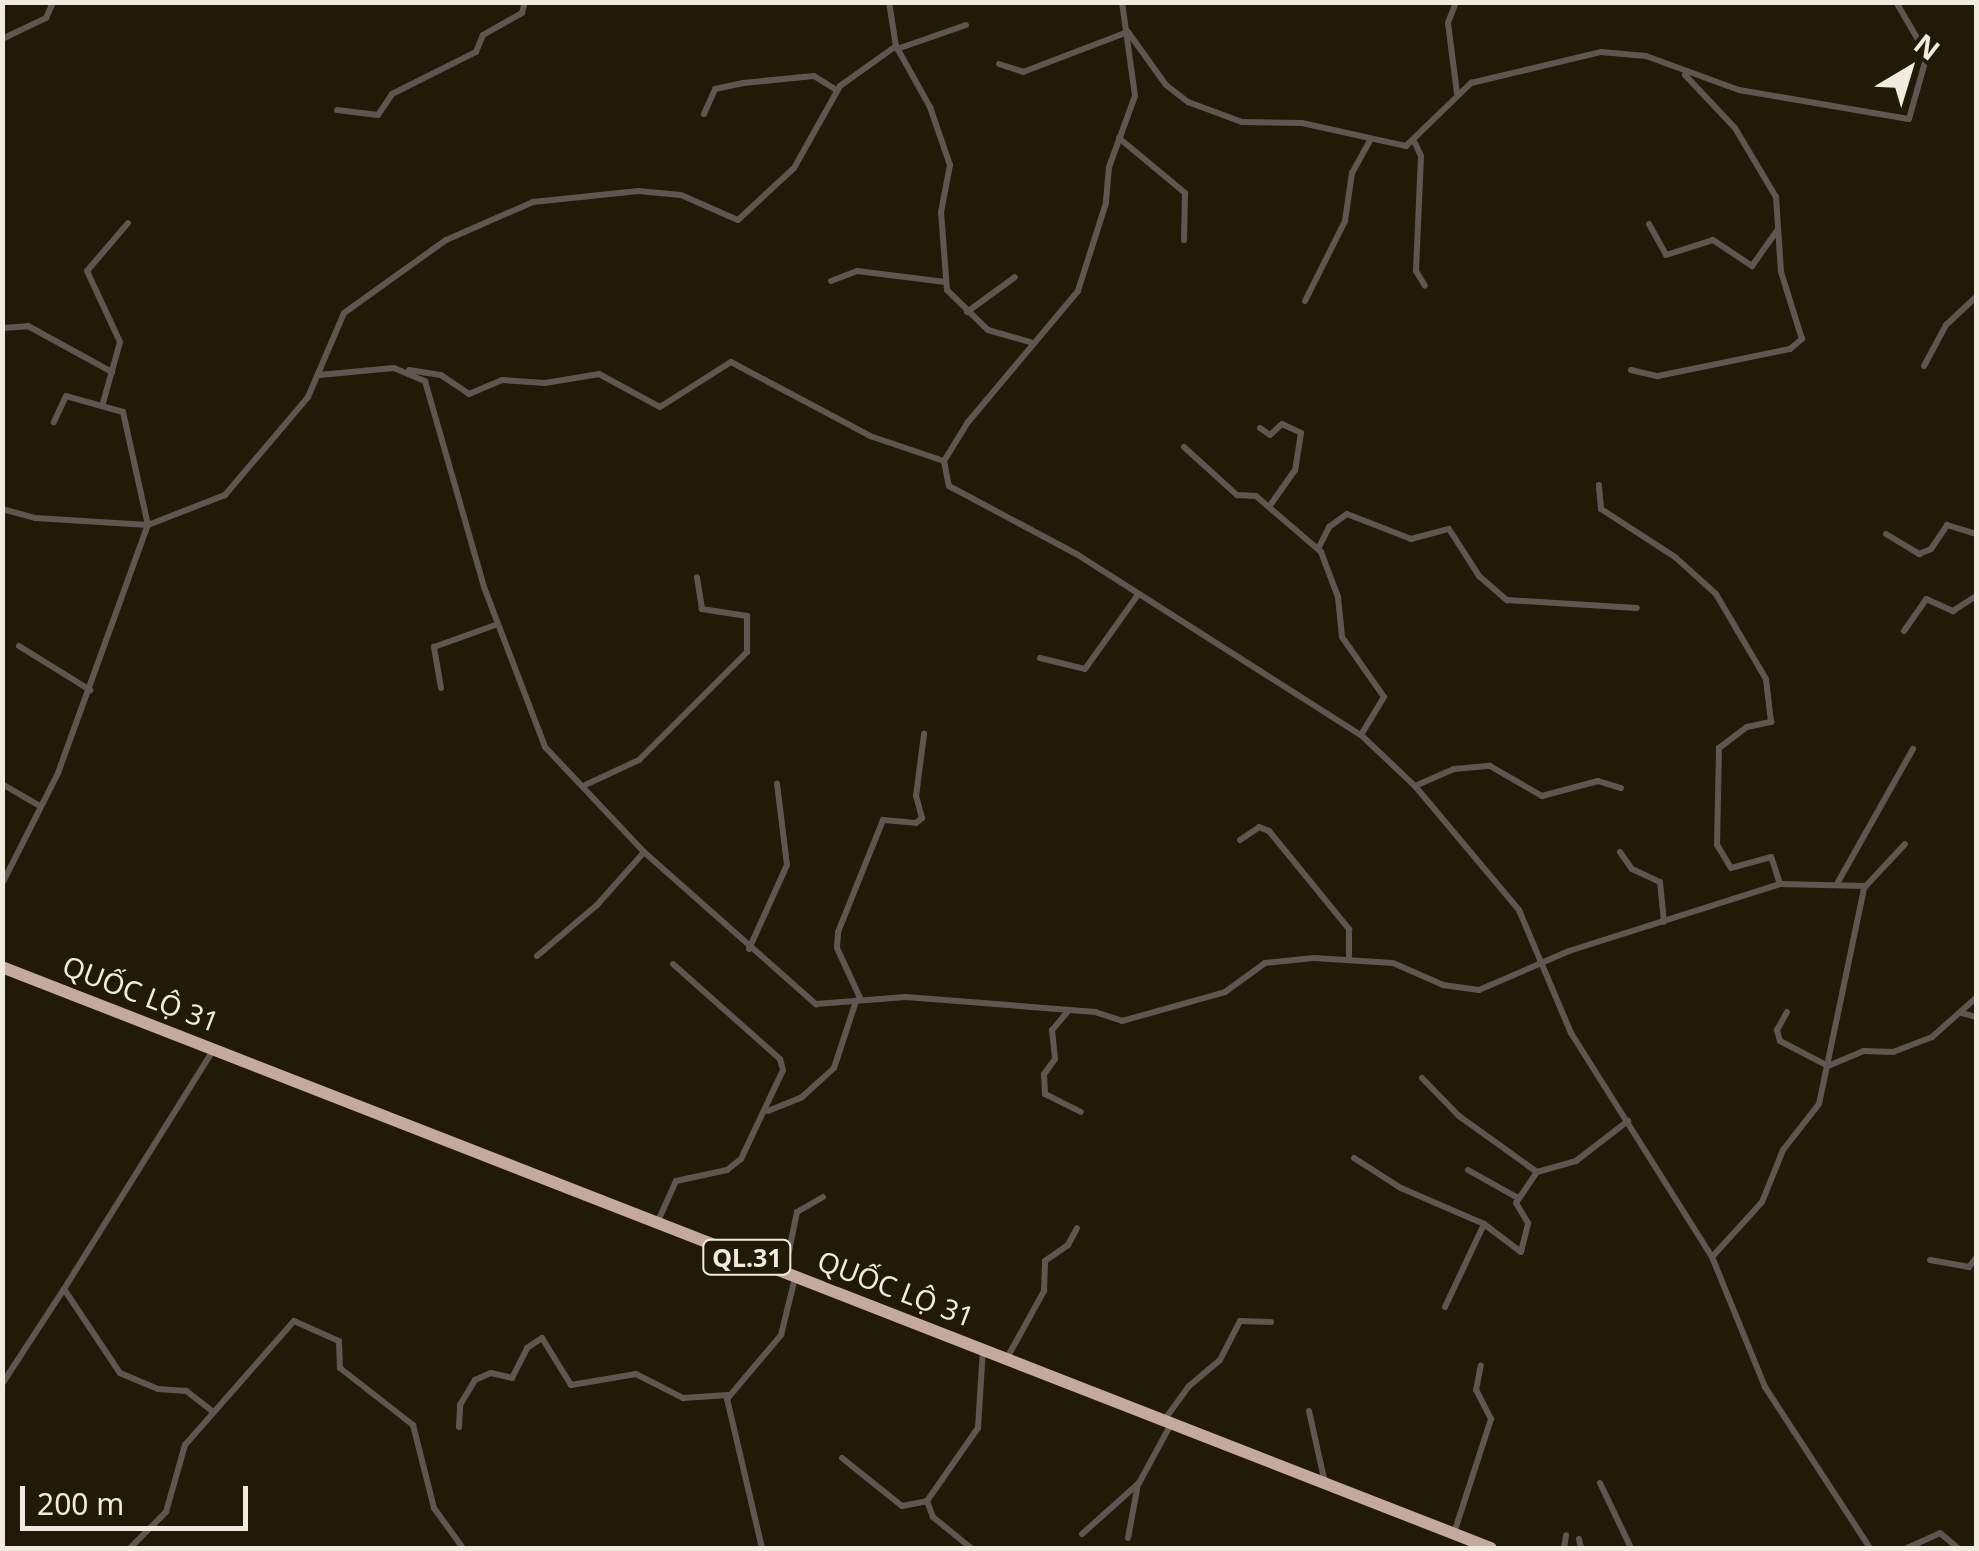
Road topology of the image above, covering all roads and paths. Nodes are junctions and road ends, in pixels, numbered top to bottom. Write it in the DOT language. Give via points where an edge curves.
graph roads {
  1 [pos="53,2"];
  2 [pos="525,2"];
  3 [pos="889,2"];
  4 [pos="1122,2"];
  5 [pos="1456,2"];
  6 [pos="1896,2"];
  7 [pos="966,25"];
  8 [pos="1128,32"];
  9 [pos="2,40"];
  10 [pos="897,48"];
  11 [pos="998,64"];
  12 [pos="1681,71"];
  13 [pos="836,90"];
  14 [pos="1458,95"];
  15 [pos="337,110"];
  16 [pos="704,114"];
  17 [pos="1119,138"];
  18 [pos="1371,139"];
  19 [pos="1415,143"];
  20 [pos="128,223"];
  21 [pos="1649,224"];
  22 [pos="1778,226"];
  23 [pos="1184,240"];
  24 [pos="1016,277"];
  25 [pos="832,281"];
  26 [pos="945,282"];
  27 [pos="1425,286"];
  28 [pos="1976,297"];
  29 [pos="1305,301"];
  30 [pos="967,312"];
  31 [pos="2,328"];
  32 [pos="1030,342"];
  33 [pos="1924,366"];
  34 [pos="405,370"];
  35 [pos="1631,370"];
  36 [pos="112,372"];
  37 [pos="319,375"];
  38 [pos="103,404"];
  39 [pos="54,422"];
  40 [pos="1260,428"];
  41 [pos="1184,447"];
  42 [pos="944,461"];
  43 [pos="1598,485"];
  44 [pos="1268,508"];
  45 [pos="2,509"];
  46 [pos="148,525"];
  47 [pos="1886,534"];
  48 [pos="1976,534"];
  49 [pos="1318,548"];
  50 [pos="697,577"];
  51 [pos="1137,596"];
  52 [pos="1976,596"];
  53 [pos="1637,608"];
  54 [pos="498,624"];
  55 [pos="1904,631"];
  56 [pos="20,646"];
  57 [pos="1040,658"];
  58 [pos="441,688"];
  59 [pos="90,690"];
  60 [pos="924,734"];
  61 [pos="1361,735"];
  62 [pos="1913,749"];
  63 [pos="2,784"];
  64 [pos="777,784"];
  65 [pos="585,785"];
  66 [pos="1415,786"];
  67 [pos="1620,788"];
  68 [pos="40,806"];
  69 [pos="1240,840"];
  70 [pos="1904,844"];
  71 [pos="644,852"];
  72 [pos="1620,852"];
  73 [pos="1838,882"];
  74 [pos="2,884"];
  75 [pos="1780,884"];
  76 [pos="1865,886"];
  77 [pos="1664,922"];
  78 [pos="749,950"];
  79 [pos="538,956"];
  80 [pos="1349,958"];
  81 [pos="1541,963"];
  82 [pos="673,964"];
  83 [pos="2,967"];
  84 [pos="1976,998"];
  85 [pos="859,1000"];
  86 [pos="1070,1010"];
  87 [pos="1787,1012"];
  88 [pos="1962,1012"];
  89 [pos="1976,1018"];
  90 [pos="214,1048"];
  91 [pos="1828,1066"];
  92 [pos="1422,1078"];
  93 [pos="766,1111"];
  94 [pos="1081,1112"];
  95 [pos="1628,1122"];
  96 [pos="1354,1158"];
  97 [pos="1468,1170"];
  98 [pos="1536,1172"];
  99 [pos="823,1197"];
  100 [pos="1518,1198"];
  101 [pos="658,1222"];
  102 [pos="1484,1224"];
  103 [pos="1077,1228"];
  104 [pos="1712,1257"];
  105 [pos="1976,1258"];
  106 [pos="1930,1260"];
  107 [pos="790,1274"];
  108 [pos="64,1289"];
  109 [pos="1445,1307"];
  110 [pos="1272,1322"];
  111 [pos="983,1348"];
  112 [pos="1008,1358"];
  113 [pos="1481,1365"];
  114 [pos="2,1384"];
  115 [pos="728,1394"];
  116 [pos="212,1411"];
  117 [pos="1309,1411"];
  118 [pos="1168,1419"];
  119 [pos="458,1427"];
  120 [pos="842,1458"];
  121 [pos="1139,1483"];
  122 [pos="1600,1483"];
  123 [pos="1325,1484"];
  124 [pos="926,1501"];
  125 [pos="1082,1534"];
  126 [pos="1453,1534"];
  127 [pos="1566,1535"];
  128 [pos="1128,1538"];
  129 [pos="1579,1539"];
  130 [pos="130,1548"];
  131 [pos="463,1548"];
  132 [pos="762,1548"];
  133 [pos="971,1548"];
  134 [pos="1491,1548"];
  135 [pos="1564,1548"];
  136 [pos="1580,1548"];
  137 [pos="1631,1548"];
  138 [pos="1870,1548"];
  139 [pos="1907,1548"];
  140 [pos="1958,1548"];
  1 -- 9 [label="street" via="46,18"];
  2 -- 15 [label="street" via="522,13 484,35 476,52 392,94 378,115"];
  3 -- 10 [label="street"];
  4 -- 8 [label="street"];
  5 -- 14 [label="street" via="1448,23"];
  6 -- 12 [label="street" via="1927,56 1910,119 1739,90"];
  7 -- 10 [label="street"];
  8 -- 11 [label="street" via="1022,72"];
  8 -- 17 [label="street" via="1136,89"];
  8 -- 18 [label="street" via="1170,90 1188,102 1242,122 1302,123"];
  10 -- 13 [label="street"];
  10 -- 26 [label="street" via="930,107 950,164 941,212"];
  12 -- 14 [label="street" via="1646,56 1600,52 1509,70"];
  12 -- 22 [label="street" via="1748,146 1776,197"];
  13 -- 16 [label="street" via="814,76 744,83 712,92"];
  13 -- 37 [label="street" via="794,168 738,220 668,192 525,204 446,240 350,307"];
  14 -- 19 [label="street" via="1424,124"];
  17 -- 23 [label="street" via="1185,192"];
  17 -- 32 [label="street" via="1078,292"];
  18 -- 19 [label="street"];
  18 -- 29 [label="street" via="1350,177 1345,221"];
  19 -- 27 [label="street" via="1421,156 1416,270"];
  20 -- 36 [label="street" via="88,271 120,342"];
  21 -- 22 [label="street" via="1666,255 1713,240 1752,266"];
  22 -- 35 [label="street" via="1782,282 1802,336 1797,347 1658,376"];
  24 -- 30 [label="street"];
  25 -- 26 [label="street" via="857,271"];
  26 -- 30 [label="street"];
  28 -- 33 [label="street" via="1946,326"];
  30 -- 32 [label="street" via="992,332"];
  31 -- 36 [label="street" via="28,326"];
  32 -- 42 [label="street"];
  34 -- 37 [label="street"];
  34 -- 42 [label="street" via="441,375 469,394 502,380 604,375 660,407 732,362 870,436"];
  34 -- 54 [label="street" via="427,385"];
  36 -- 38 [label="street"];
  37 -- 46 [label="street" via="237,486"];
  38 -- 39 [label="street" via="63,398"];
  38 -- 46 [label="street" via="124,414"];
  40 -- 44 [label="street" via="1270,436 1282,424 1302,434 1295,470"];
  41 -- 44 [label="street" via="1238,495 1252,494"];
  42 -- 51 [label="street" via="953,490 1078,555"];
  43 -- 75 [label="street" via="1601,509 1672,554 1716,594 1766,679 1771,722 1747,728 1719,748 1717,845 1731,868 1768,855"];
  44 -- 49 [label="street"];
  45 -- 46 [label="street" via="35,518"];
  46 -- 59 [label="street"];
  47 -- 48 [label="street" via="1919,554 1931,549 1947,525"];
  49 -- 53 [label="street" via="1329,527 1347,514 1411,539 1450,529 1479,576 1506,600"];
  49 -- 61 [label="street" via="1338,597 1342,637 1384,697"];
  50 -- 65 [label="street" via="702,609 747,616 747,652 650,751"];
  51 -- 57 [label="street" via="1085,669"];
  51 -- 61 [label="street"];
  52 -- 55 [label="street" via="1953,611 1926,599"];
  54 -- 58 [label="street" via="434,648"];
  54 -- 65 [label="street" via="544,744"];
  56 -- 59 [label="street"];
  59 -- 68 [label="street"];
  60 -- 85 [label="street" via="916,796 922,818 883,820 838,932 837,948"];
  61 -- 66 [label="street"];
  62 -- 73 [label="street"];
  63 -- 68 [label="street"];
  64 -- 78 [label="street" via="787,865"];
  65 -- 71 [label="street"];
  66 -- 67 [label="street" via="1454,769 1490,766 1542,796 1588,782"];
  66 -- 81 [label="street" via="1517,906"];
  68 -- 74 [label="street"];
  69 -- 80 [label="street" via="1259,827 1269,831 1349,929"];
  70 -- 76 [label="street"];
  71 -- 78 [label="street"];
  71 -- 79 [label="street"];
  72 -- 77 [label="street" via="1632,869 1660,882"];
  73 -- 75 [label="street"];
  73 -- 76 [label="street"];
  75 -- 77 [label="street"];
  76 -- 91 [label="street"];
  77 -- 81 [label="street"];
  78 -- 85 [label="street" via="812,1003"];
  80 -- 81 [label="street" via="1400,965 1442,986 1479,990"];
  80 -- 86 [label="street" via="1271,960 1226,992 1131,1019"];
  81 -- 95 [label="street" via="1572,1033"];
  82 -- 93 [label="street" via="782,1062"];
  83 -- 90 [label="highway, QUỐC LỘ 31 / QL.31"];
  84 -- 88 [label="street"];
  85 -- 86 [label="street" via="896,996"];
  85 -- 93 [label="street" via="834,1068 798,1100"];
  86 -- 94 [label="street" via="1052,1030 1055,1059 1044,1074 1045,1094"];
  87 -- 91 [label="street" via="1777,1030 1780,1041"];
  88 -- 89 [label="street"];
  88 -- 91 [label="street" via="1938,1034 1901,1050 1862,1051"];
  90 -- 101 [label="highway, QUỐC LỘ 31 / QL.31"];
  90 -- 108 [label="street"];
  91 -- 104 [label="street" via="1819,1104 1783,1150 1762,1202"];
  92 -- 98 [label="street" via="1459,1116"];
  93 -- 101 [label="street" via="736,1164 673,1183"];
  95 -- 98 [label="street" via="1576,1160"];
  95 -- 104 [label="street"];
  96 -- 102 [label="street" via="1401,1188"];
  97 -- 100 [label="street"];
  98 -- 100 [label="street"];
  99 -- 107 [label="street" via="797,1212"];
  100 -- 102 [label="street" via="1528,1223 1523,1251"];
  101 -- 107 [label="highway, QUỐC LỘ 31 / QL.31"];
  102 -- 109 [label="street"];
  103 -- 112 [label="street" via="1068,1245 1045,1261 1044,1291"];
  104 -- 138 [label="street" via="1766,1387"];
  105 -- 106 [label="street" via="1968,1267"];
  107 -- 111 [label="highway, QUỐC LỘ 31 / QL.31"];
  107 -- 115 [label="street" via="781,1335"];
  108 -- 114 [label="street"];
  108 -- 116 [label="street" via="120,1373 190,1393"];
  110 -- 118 [label="street" via="1240,1322 1220,1360"];
  111 -- 112 [label="highway, QUỐC LỘ 31 / QL.31"];
  111 -- 124 [label="street" via="978,1428"];
  112 -- 118 [label="highway, QUỐC LỘ 31 / QL.31"];
  113 -- 126 [label="street" via="1476,1390 1491,1419"];
  115 -- 119 [label="street" via="683,1398 636,1374 571,1385 542,1338 527,1348 512,1378 491,1373 475,1380 460,1405"];
  115 -- 132 [label="street" via="736,1458 749,1472"];
  116 -- 130 [label="street" via="180,1454 166,1512"];
  116 -- 131 [label="street" via="265,1361 289,1322 337,1339 340,1368 413,1425 434,1508"];
  117 -- 123 [label="street"];
  118 -- 121 [label="street"];
  118 -- 123 [label="highway, QUỐC LỘ 31 / QL.31"];
  120 -- 124 [label="street" via="902,1506"];
  121 -- 125 [label="street"];
  121 -- 128 [label="street"];
  122 -- 137 [label="street"];
  123 -- 126 [label="highway, QUỐC LỘ 31 / QL.31"];
  124 -- 133 [label="street" via="933,1517"];
  126 -- 134 [label="highway, QUỐC LỘ 31 / QL.31"];
  127 -- 135 [label="street"];
  129 -- 136 [label="street"];
  139 -- 140 [label="street" via="1935,1533"];
}
